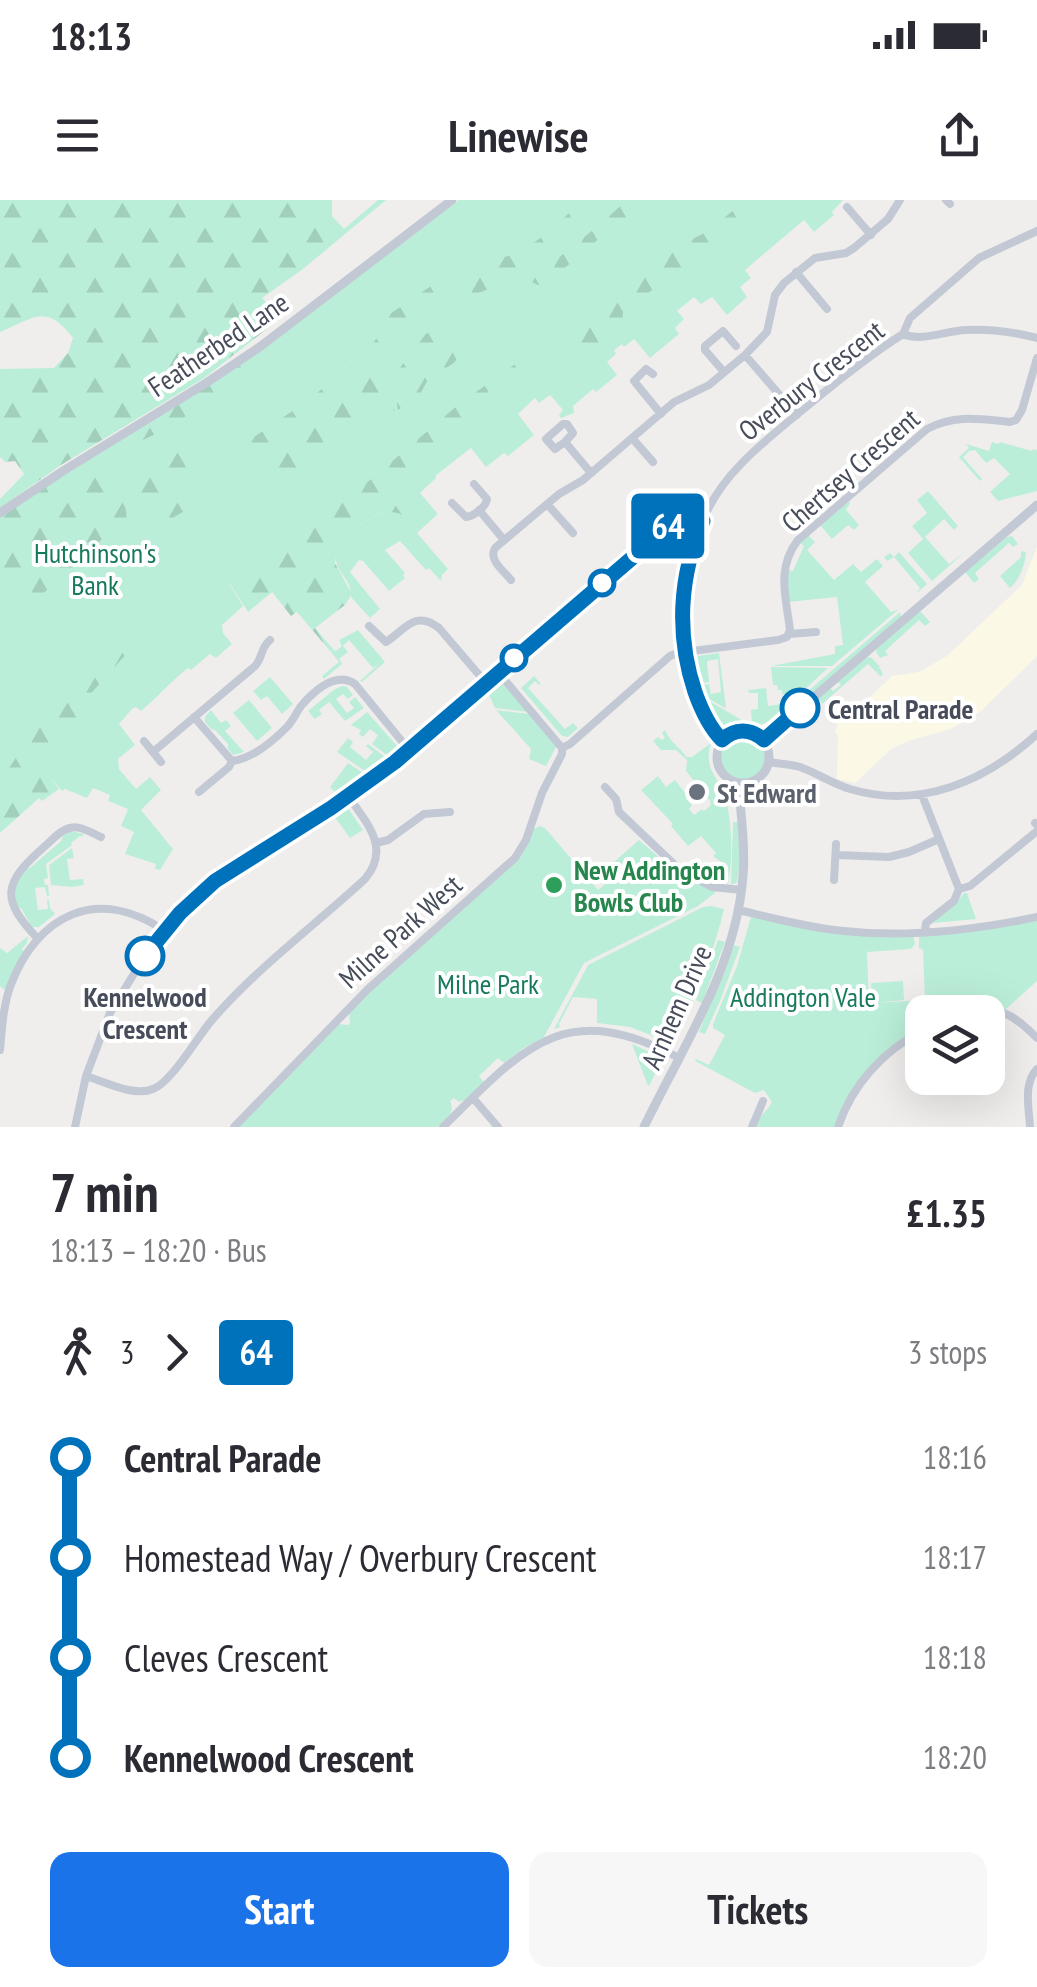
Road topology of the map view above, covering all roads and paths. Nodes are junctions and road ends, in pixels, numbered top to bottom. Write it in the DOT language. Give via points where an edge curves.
graph roads {
  1 [pos="452,200"];
  2 [pos="900,200"];
  3 [pos="848,207"];
  4 [pos="1036,228"];
  5 [pos="871,234"];
  6 [pos="796,272"];
  7 [pos="827,309"];
  8 [pos="903,334"];
  9 [pos="1037,338"];
  10 [pos="736,346"];
  11 [pos="746,354"];
  12 [pos="1037,358"];
  13 [pos="724,372"];
  14 [pos="653,374"];
  15 [pos="661,414"];
  16 [pos="797,414"];
  17 [pos="632,438"];
  18 [pos="565,442"];
  19 [pos="652,462"];
  20 [pos="592,472"];
  21 [pos="474,484"];
  22 [pos="452,503"];
  23 [pos="547,504"];
  24 [pos="1037,505"];
  25 [pos="478,510"];
  26 [pos="0,514"];
  27 [pos="703,521"];
  28 [pos="572,533"];
  29 [pos="504,540"];
  30 [pos="511,580"];
  31 [pos="369,626"];
  32 [pos="816,632"];
  33 [pos="789,634"];
  34 [pos="270,640"];
  35 [pos="685,651"];
  36 [pos="498,672"];
  37 [pos="486,682"];
  38 [pos="194,717"];
  39 [pos="1037,734"];
  40 [pos="722,740"];
  41 [pos="764,740"];
  42 [pos="144,741"];
  43 [pos="562,748"];
  44 [pos="409,750"];
  45 [pos="152,752"];
  46 [pos="232,761"];
  47 [pos="161,762"];
  48 [pos="769,762"];
  49 [pos="740,783"];
  50 [pos="605,787"];
  51 [pos="199,792"];
  52 [pos="922,795"];
  53 [pos="348,796"];
  54 [pos="450,812"];
  55 [pos="1036,826"];
  56 [pos="101,837"];
  57 [pos="940,839"];
  58 [pos="376,843"];
  59 [pos="834,880"];
  60 [pos="959,889"];
  61 [pos="742,890"];
  62 [pos="738,910"];
  63 [pos="1037,917"];
  64 [pos="165,931"];
  65 [pos="925,931"];
  66 [pos="38,939"];
  67 [pos="1005,1013"];
  68 [pos="1037,1038"];
  69 [pos="905,1042"];
  70 [pos="0,1050"];
  71 [pos="680,1058"];
  72 [pos="1037,1069"];
  73 [pos="86,1076"];
  74 [pos="472,1098"];
  75 [pos="763,1101"];
  76 [pos="76,1127"];
  77 [pos="234,1127"];
  78 [pos="442,1127"];
  79 [pos="498,1127"];
  80 [pos="644,1127"];
  81 [pos="752,1127"];
  82 [pos="838,1127"];
  83 [pos="1030,1127"];
  1 -- 26 [label="street, Featherbed Lane" via="260,346"];
  2 -- 5 [label="street"];
  3 -- 5 [label="street"];
  4 -- 8 [label="street" via="979,258 910,318"];
  5 -- 6 [label="street" via="848,252 817,256"];
  6 -- 7 [label="street"];
  6 -- 11 [label="street" via="777,292 767,332"];
  8 -- 9 [label="street, Overbury Crescent" via="984,330"];
  8 -- 16 [label="street, Overbury Crescent"];
  10 -- 13 [label="street" via="722,331 704,347"];
  11 -- 13 [label="street"];
  11 -- 16 [label="street"];
  12 -- 33 [label="street, Chertsey Crescent" via="1016,420 962,418 926,429 798,540 783,574"];
  13 -- 15 [label="street"];
  14 -- 15 [label="street" via="646,368 634,382"];
  15 -- 17 [label="street"];
  16 -- 27 [label="street, Overbury Crescent" via="738,466"];
  17 -- 19 [label="street"];
  17 -- 20 [label="street"];
  18 -- 20 [label="street"];
  20 -- 23 [label="street"];
  21 -- 25 [label="street" via="487,499"];
  22 -- 25 [label="street" via="468,518"];
  23 -- 28 [label="street"];
  23 -- 29 [label="street"];
  24 -- 41 [label="street"];
  25 -- 29 [label="street"];
  27 -- 35 [label="street, Overbury Crescent" via="684,587"];
  27 -- 36 [label="street" via="682,515"];
  29 -- 30 [label="street" via="492,556"];
  31 -- 37 [label="street" via="386,642 413,622 433,622"];
  32 -- 33 [label="street"];
  33 -- 35 [label="street"];
  34 -- 38 [label="street" via="255,666"];
  35 -- 40 [label="street, Overbury Crescent" via="701,706"];
  35 -- 43 [label="street" via="670,656"];
  36 -- 37 [label="street"];
  36 -- 43 [label="street"];
  37 -- 44 [label="street"];
  38 -- 45 [label="street"];
  38 -- 46 [label="street"];
  39 -- 52 [label="street" via="984,774"];
  40 -- 41 [label="street" via="745,731"];
  40 -- 49 [label="street" via="718,767"];
  41 -- 48 [label="street"];
  42 -- 45 [label="street"];
  43 -- 77 [label="street, Milne Park West" via="515,858 361,996"];
  44 -- 46 [label="street" via="356,684 341,678 304,703 256,752"];
  44 -- 53 [label="street"];
  45 -- 47 [label="street"];
  46 -- 51 [label="street"];
  48 -- 49 [label="street" via="759,778"];
  48 -- 52 [label="street" via="798,766 865,793"];
  49 -- 61 [label="street, Arnhem Drive"];
  50 -- 61 [label="street" via="619,812 679,870 712,886"];
  52 -- 57 [label="street"];
  53 -- 58 [label="street"];
  53 -- 64 [label="street" via="215,881"];
  54 -- 58 [label="street" via="424,814"];
  55 -- 60 [label="street"];
  56 -- 66 [label="street" via="66,829 17,873 13,908"];
  57 -- 59 [label="street" via="889,857 836,849"];
  57 -- 60 [label="street"];
  58 -- 73 [label="street" via="376,862 365,879 239,991 160,1086 140,1091"];
  60 -- 65 [label="street"];
  61 -- 62 [label="street, Arnhem Drive"];
  62 -- 65 [label="street" via="834,930"];
  62 -- 71 [label="street, Arnhem Drive" via="713,988"];
  63 -- 65 [label="street"];
  64 -- 66 [label="street" via="133,913 96,908 67,916"];
  64 -- 73 [label="street" via="115,1004"];
  66 -- 70 [label="street" via="10,989"];
  67 -- 68 [label="street"];
  69 -- 82 [label="street" via="869,1072"];
  71 -- 74 [label="street" via="625,1034 571,1033 523,1052"];
  71 -- 80 [label="street, Arnhem Drive"];
  72 -- 83 [label="street" via="1028,1081"];
  73 -- 76 [label="street"];
  74 -- 78 [label="street"];
  74 -- 79 [label="street"];
  75 -- 81 [label="street"];
}
